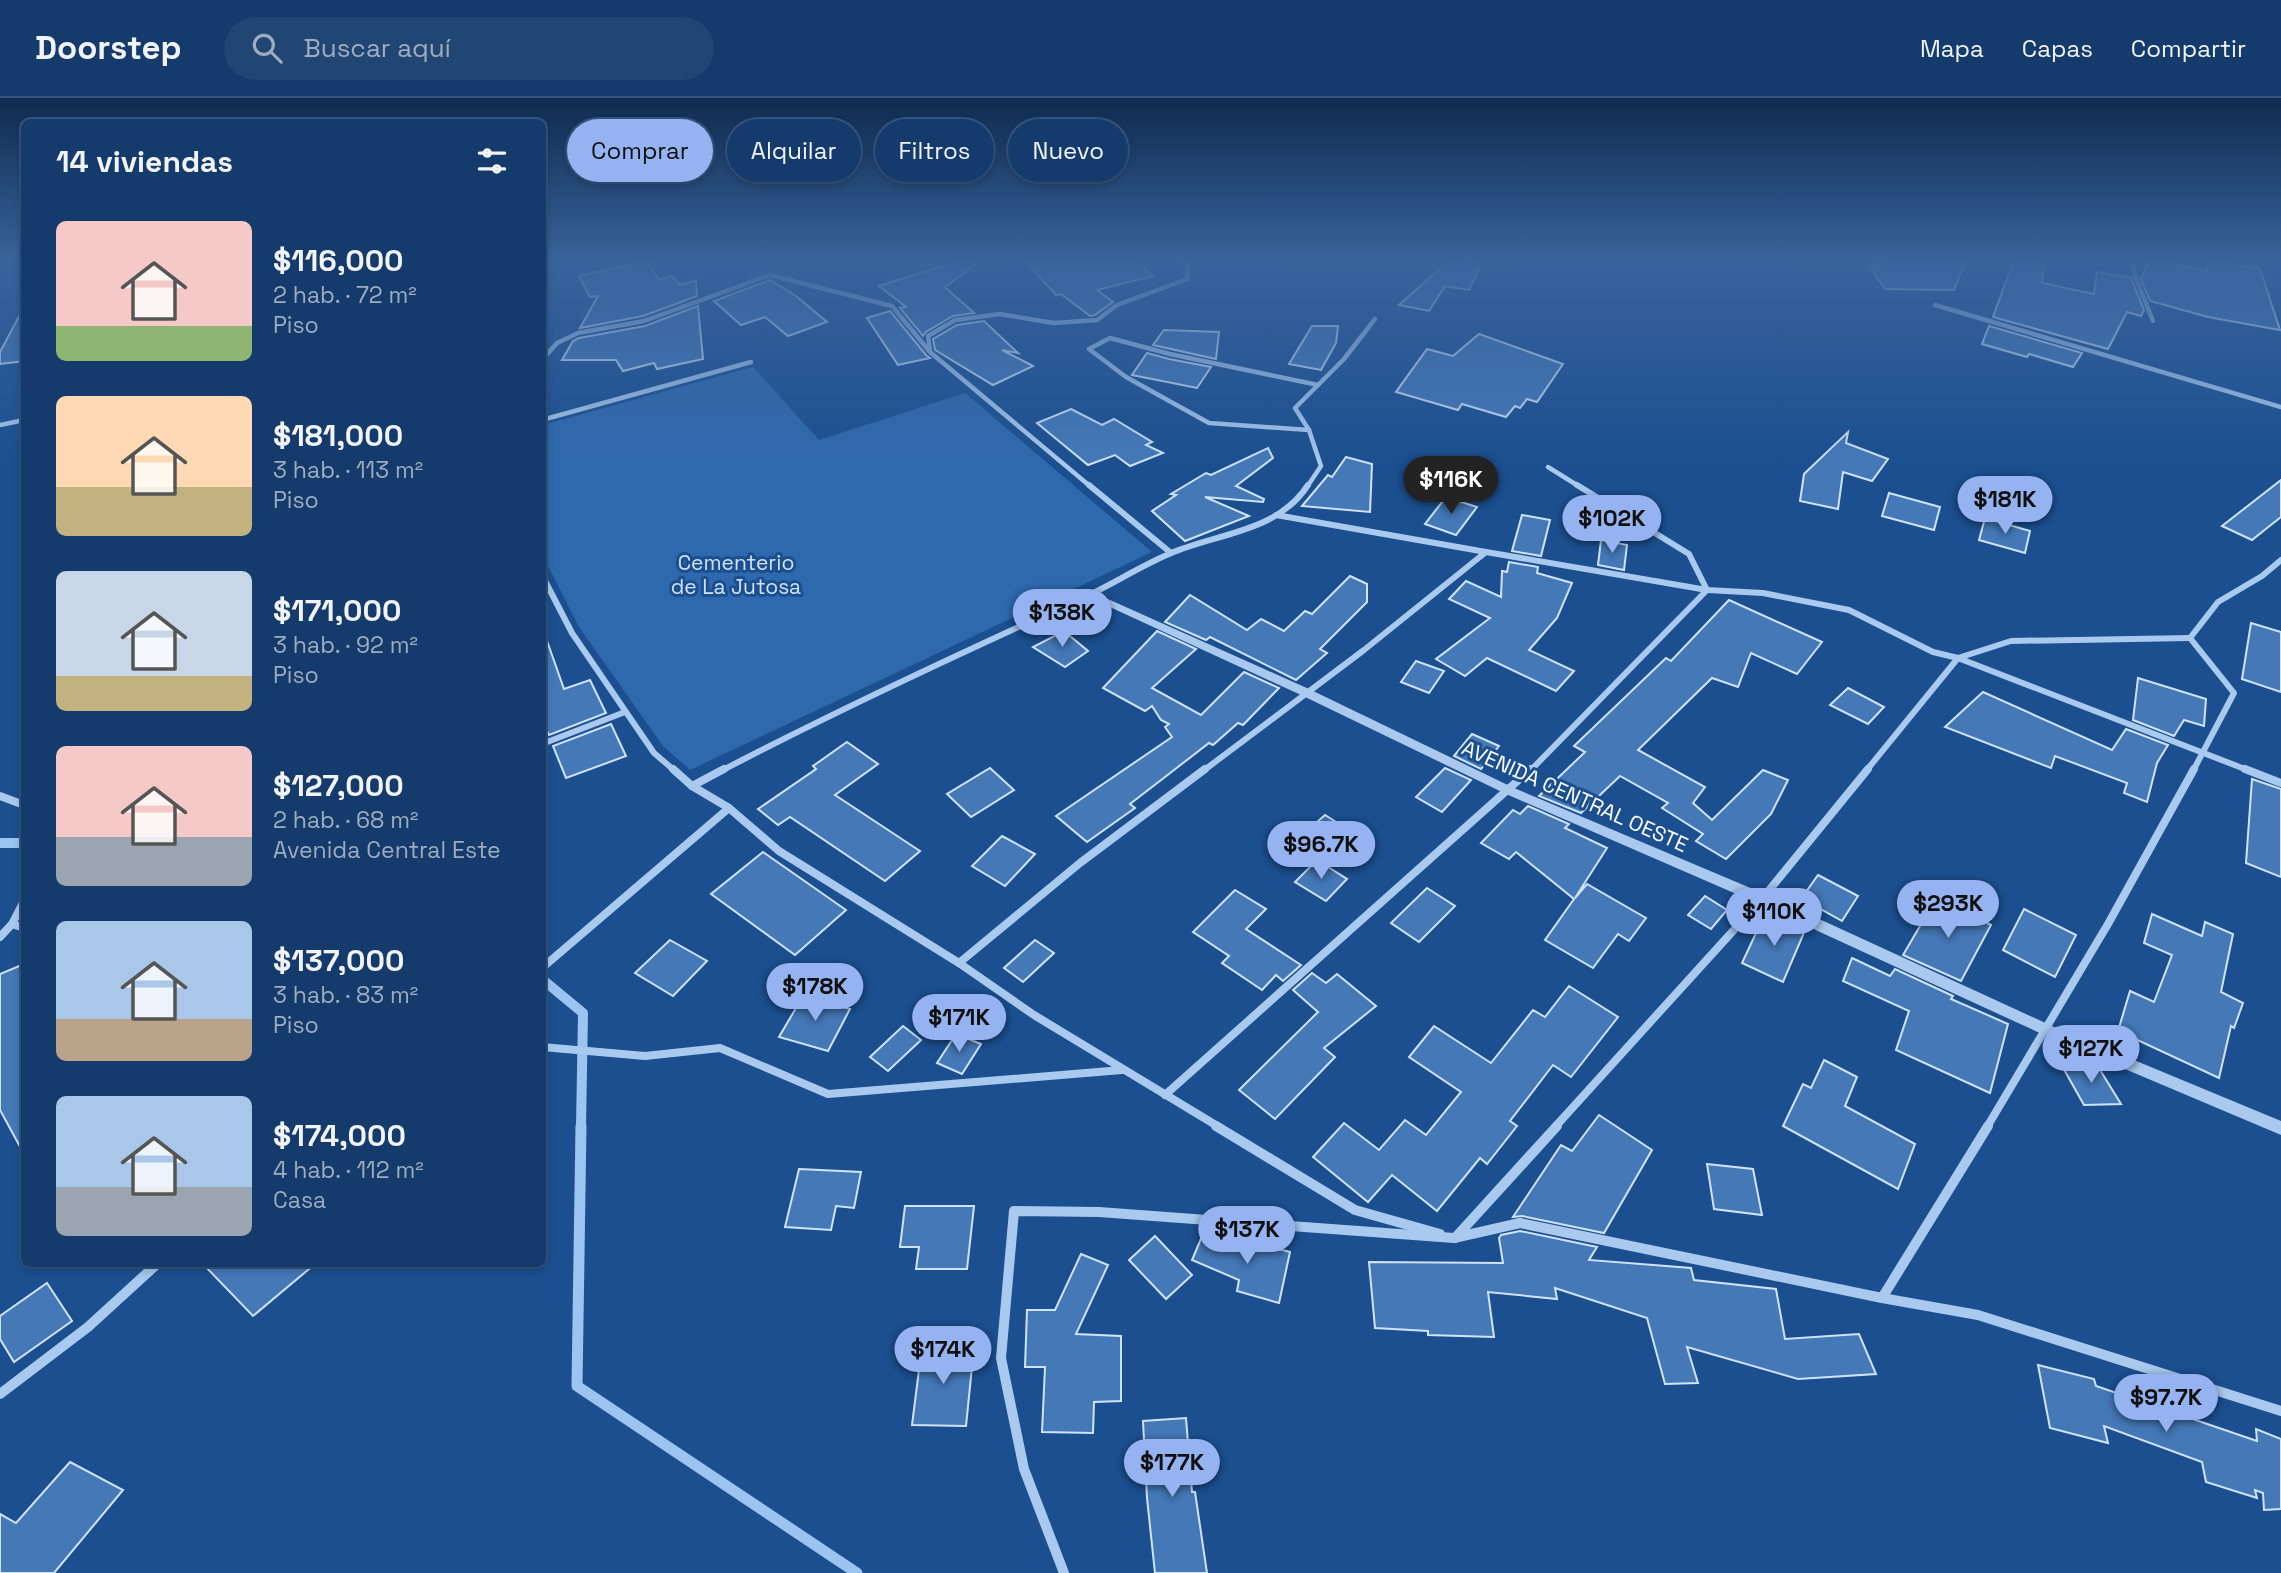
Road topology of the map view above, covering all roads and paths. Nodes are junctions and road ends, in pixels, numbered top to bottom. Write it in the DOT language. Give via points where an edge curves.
graph roads {
  1 [pos="606,328"];
  2 [pos="910,328"];
  3 [pos="942,328"];
  4 [pos="1368,328"];
  5 [pos="2010,328"];
  6 [pos="930,352"];
  7 [pos="546,355"];
  8 [pos="751,362"];
  9 [pos="1318,385"];
  10 [pos="2281,407"];
  11 [pos="546,419"];
  12 [pos="21,421"];
  13 [pos="0,425"];
  14 [pos="1309,430"];
  15 [pos="1548,467"];
  16 [pos="1276,515"];
  17 [pos="1486,552"];
  18 [pos="1171,553"];
  19 [pos="2281,560"];
  20 [pos="546,583"];
  21 [pos="1707,590"];
  22 [pos="1090,594"];
  23 [pos="2190,638"];
  24 [pos="1958,658"];
  25 [pos="1305,692"];
  26 [pos="625,712"];
  27 [pos="546,742"];
  28 [pos="2203,753"];
  29 [pos="2281,783"];
  30 [pos="692,786"];
  31 [pos="1510,791"];
  32 [pos="0,796"];
  33 [pos="21,803"];
  34 [pos="729,808"];
  35 [pos="1762,899"];
  36 [pos="21,906"];
  37 [pos="12,923"];
  38 [pos="21,927"];
  39 [pos="0,937"];
  40 [pos="959,963"];
  41 [pos="546,965"];
  42 [pos="2047,1030"];
  43 [pos="546,1047"];
  44 [pos="1124,1070"];
  45 [pos="1165,1095"];
  46 [pos="2281,1128"];
  47 [pos="1454,1238"];
  48 [pos="154,1267"];
  49 [pos="1882,1298"];
  50 [pos="0,1394"];
  51 [pos="2281,1411"];
  52 [pos="1065,1573"];
  1 -- 7 [label="street" via="578,333 557,343"];
  2 -- 6 [label="street"];
  3 -- 6 [label="street" via="928,336"];
  4 -- 9 [label="street"];
  5 -- 10 [label="street"];
  6 -- 18 [label="street"];
  8 -- 11 [label="street"];
  9 -- 14 [label="street" via="1295,408"];
  9 -- 14 [label="street" via="1110,338 1090,349 1126,377 1209,423"];
  12 -- 13 [label="street"];
  14 -- 16 [label="street" via="1321,466 1306,490"];
  15 -- 21 [label="street" via="1689,554"];
  16 -- 17 [label="street"];
  16 -- 18 [label="street" via="1238,534"];
  17 -- 21 [label="street"];
  17 -- 25 [label="street"];
  18 -- 22 [label="street"];
  19 -- 23 [label="street" via="2218,601"];
  20 -- 26 [label="street" via="572,633"];
  21 -- 24 [label="street" via="1763,593 1849,610 1933,652"];
  21 -- 31 [label="street"];
  22 -- 25 [label="street, AVENIDA CENTRAL OESTE"];
  22 -- 30 [label="street" via="823,718"];
  23 -- 24 [label="street" via="2011,641"];
  23 -- 28 [label="street" via="2234,693"];
  24 -- 28 [label="street"];
  24 -- 35 [label="street"];
  25 -- 31 [label="street, AVENIDA CENTRAL OESTE"];
  25 -- 40 [label="street" via="1080,863"];
  26 -- 27 [label="street"];
  26 -- 30 [label="street" via="654,752"];
  28 -- 29 [label="street"];
  28 -- 42 [label="street"];
  30 -- 34 [label="street"];
  31 -- 35 [label="street, AVENIDA CENTRAL OESTE"];
  31 -- 45 [label="street"];
  32 -- 33 [label="street"];
  34 -- 40 [label="street" via="779,850"];
  34 -- 41 [label="street"];
  35 -- 42 [label="street, AVENIDA CENTRAL OESTE"];
  35 -- 47 [label="street"];
  36 -- 37 [label="street"];
  37 -- 38 [label="street"];
  37 -- 39 [label="street"];
  40 -- 44 [label="street"];
  42 -- 46 [label="street, AVENIDA CENTRAL OESTE"];
  42 -- 49 [label="street"];
  43 -- 44 [label="street" via="645,1056 720,1048 828,1094"];
  44 -- 45 [label="street"];
  45 -- 47 [label="street" via="1355,1210"];
  47 -- 49 [label="street" via="1520,1223"];
  47 -- 52 [label="street" via="1099,1212 1014,1211 1001,1358 1024,1469"];
  48 -- 50 [label="street" via="88,1327"];
  49 -- 51 [label="street" via="1978,1315"];
}
